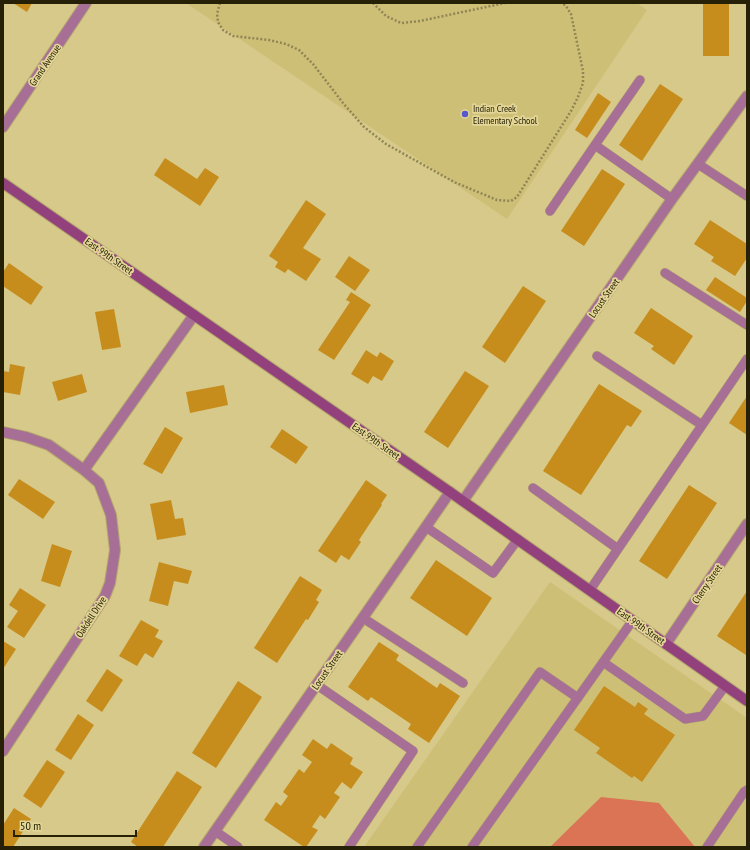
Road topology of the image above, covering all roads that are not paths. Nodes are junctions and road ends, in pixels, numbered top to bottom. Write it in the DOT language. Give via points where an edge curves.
graph roads {
  1 [pos="86,3"];
  2 [pos="640,80"];
  3 [pos="747,96"];
  4 [pos="3,127"];
  5 [pos="595,145"];
  6 [pos="698,164"];
  7 [pos="3,182"];
  8 [pos="747,196"];
  9 [pos="672,199"];
  10 [pos="550,211"];
  11 [pos="665,273"];
  12 [pos="194,315"];
  13 [pos="747,325"];
  14 [pos="597,356"];
  15 [pos="747,359"];
  16 [pos="702,425"];
  17 [pos="3,432"];
  18 [pos="84,470"];
  19 [pos="534,488"];
  20 [pos="450,492"];
  21 [pos="463,501"];
  22 [pos="747,524"];
  23 [pos="426,527"];
  24 [pos="518,540"];
  25 [pos="618,549"];
  26 [pos="590,590"];
  27 [pos="364,618"];
  28 [pos="632,620"];
  29 [pos="666,644"];
  30 [pos="603,662"];
  31 [pos="463,683"];
  32 [pos="317,685"];
  33 [pos="726,686"];
  34 [pos="746,697"];
  35 [pos="578,698"];
  36 [pos="3,751"];
  37 [pos="747,790"];
  38 [pos="215,831"];
  39 [pos="204,847"];
  40 [pos="238,847"];
  41 [pos="349,847"];
  42 [pos="417,847"];
  43 [pos="472,847"];
  44 [pos="707,847"];
  1 -- 4 [label="street, Grand Avenue"];
  2 -- 5 [label="lane"];
  3 -- 6 [label="street, Locust Street"];
  5 -- 9 [label="lane"];
  5 -- 10 [label="lane"];
  6 -- 8 [label="lane"];
  6 -- 9 [label="street, Locust Street"];
  7 -- 12 [label="street, East 99th Street"];
  9 -- 21 [label="street, Locust Street"];
  11 -- 13 [label="lane"];
  12 -- 18 [label="street"];
  12 -- 20 [label="street, East 99th Street"];
  14 -- 16 [label="lane"];
  15 -- 16 [label="lane"];
  16 -- 25 [label="lane"];
  17 -- 18 [label="street, Oakdell Drive" via="49,445"];
  18 -- 36 [label="street, Oakdell Drive" via="99,484 111,516 115,550 110,583 105,596"];
  19 -- 25 [label="lane"];
  20 -- 21 [label="street, East 99th Street"];
  20 -- 23 [label="street, Locust Street"];
  21 -- 24 [label="street, East 99th Street"];
  22 -- 29 [label="street, Cherry Street"];
  23 -- 24 [label="lane" via="493,573"];
  23 -- 27 [label="street, Locust Street"];
  24 -- 26 [label="street, East 99th Street"];
  25 -- 26 [label="lane"];
  26 -- 28 [label="street, East 99th Street"];
  27 -- 31 [label="lane"];
  27 -- 32 [label="street, Locust Street"];
  28 -- 29 [label="street, East 99th Street"];
  28 -- 30 [label="lane"];
  29 -- 33 [label="street, East 99th Street"];
  30 -- 33 [label="lane" via="685,719 703,716"];
  30 -- 35 [label="lane"];
  32 -- 38 [label="street, Locust Street"];
  32 -- 41 [label="lane" via="413,751"];
  33 -- 34 [label="street, East 99th Street"];
  35 -- 42 [label="lane" via="540,672"];
  35 -- 43 [label="lane"];
  37 -- 44 [label="lane"];
  38 -- 39 [label="street, Locust Street"];
  38 -- 40 [label="lane"];
}
